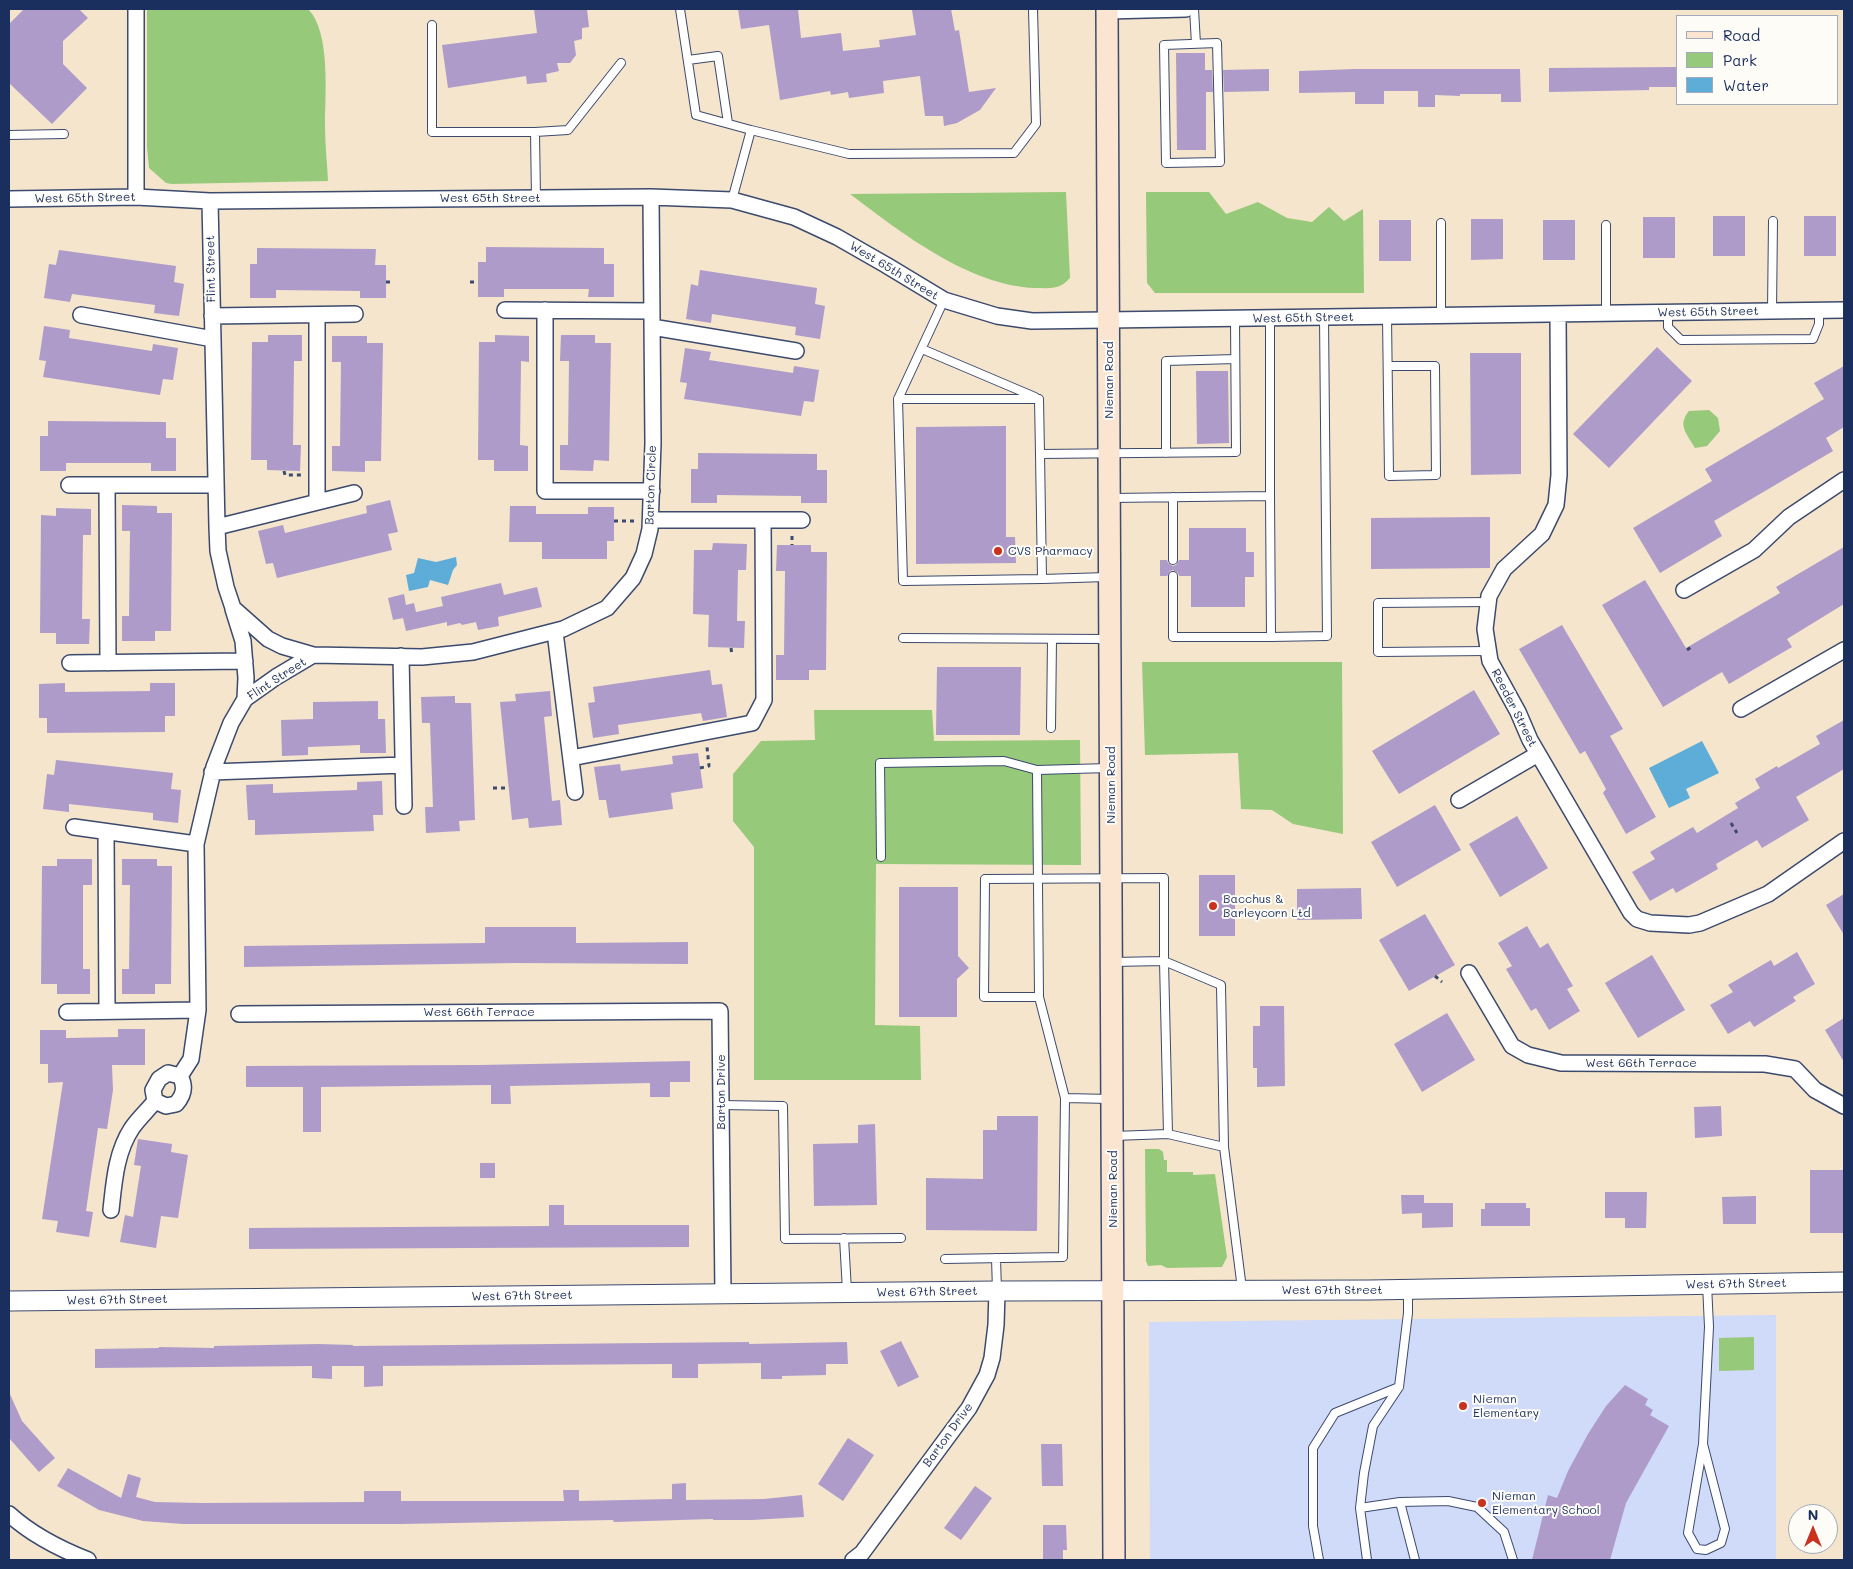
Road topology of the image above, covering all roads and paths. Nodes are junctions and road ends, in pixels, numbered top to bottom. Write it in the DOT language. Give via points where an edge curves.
graph roads {
  1 [pos="136,9"];
  2 [pos="680,9"];
  3 [pos="1033,9"];
  4 [pos="1186,9"];
  5 [pos="1194,9"];
  6 [pos="1108,10"];
  7 [pos="432,24"];
  8 [pos="1196,44"];
  9 [pos="688,60"];
  10 [pos="621,63"];
  11 [pos="728,123"];
  12 [pos="751,130"];
  13 [pos="535,132"];
  14 [pos="64,134"];
  15 [pos="9,135"];
  16 [pos="136,197"];
  17 [pos="651,197"];
  18 [pos="536,198"];
  19 [pos="9,200"];
  20 [pos="732,200"];
  21 [pos="210,201"];
  22 [pos="1773,221"];
  23 [pos="1441,223"];
  24 [pos="1606,224"];
  25 [pos="386,282"];
  26 [pos="392,282"];
  27 [pos="470,282"];
  28 [pos="478,282"];
  29 [pos="944,300"];
  30 [pos="505,310"];
  31 [pos="545,310"];
  32 [pos="1844,310"];
  33 [pos="652,311"];
  34 [pos="1772,311"];
  35 [pos="1819,311"];
  36 [pos="1606,313"];
  37 [pos="1668,313"];
  38 [pos="355,314"];
  39 [pos="1558,314"];
  40 [pos="81,315"];
  41 [pos="317,315"];
  42 [pos="212,316"];
  43 [pos="1387,316"];
  44 [pos="1441,316"];
  45 [pos="1270,318"];
  46 [pos="1324,318"];
  47 [pos="1235,319"];
  48 [pos="1108,321"];
  49 [pos="652,328"];
  50 [pos="212,339"];
  51 [pos="922,349"];
  52 [pos="796,351"];
  53 [pos="1236,359"];
  54 [pos="1388,366"];
  55 [pos="1039,399"];
  56 [pos="898,400"];
  57 [pos="1109,453"];
  58 [pos="1166,453"];
  59 [pos="1040,454"];
  60 [pos="1844,480"];
  61 [pos="69,485"];
  62 [pos="107,485"];
  63 [pos="216,485"];
  64 [pos="652,491"];
  65 [pos="354,493"];
  66 [pos="1270,496"];
  67 [pos="1173,497"];
  68 [pos="1109,498"];
  69 [pos="317,502"];
  70 [pos="651,520"];
  71 [pos="763,520"];
  72 [pos="802,520"];
  73 [pos="217,527"];
  74 [pos="1173,560"];
  75 [pos="1173,576"];
  76 [pos="1110,577"];
  77 [pos="1042,579"];
  78 [pos="1684,590"];
  79 [pos="1488,602"];
  80 [pos="233,608"];
  81 [pos="555,632"];
  82 [pos="1271,637"];
  83 [pos="902,638"];
  84 [pos="1052,639"];
  85 [pos="1110,639"];
  86 [pos="1693,646"];
  87 [pos="731,648"];
  88 [pos="1687,650"];
  89 [pos="1844,650"];
  90 [pos="1488,651"];
  91 [pos="313,655"];
  92 [pos="732,655"];
  93 [pos="401,656"];
  94 [pos="245,661"];
  95 [pos="70,663"];
  96 [pos="108,663"];
  97 [pos="245,699"];
  98 [pos="1740,709"];
  99 [pos="1051,728"];
  100 [pos="705,732"];
  101 [pos="1538,754"];
  102 [pos="571,758"];
  103 [pos="403,765"];
  104 [pos="700,768"];
  105 [pos="1111,768"];
  106 [pos="1037,770"];
  107 [pos="212,772"];
  108 [pos="493,788"];
  109 [pos="509,788"];
  110 [pos="576,792"];
  111 [pos="1459,800"];
  112 [pos="404,806"];
  113 [pos="1731,823"];
  114 [pos="74,827"];
  115 [pos="106,832"];
  116 [pos="1737,833"];
  117 [pos="1844,841"];
  118 [pos="196,844"];
  119 [pos="881,857"];
  120 [pos="1112,878"];
  121 [pos="1039,879"];
  122 [pos="1164,961"];
  123 [pos="1112,962"];
  124 [pos="1470,973"];
  125 [pos="1434,976"];
  126 [pos="1442,982"];
  127 [pos="1040,997"];
  128 [pos="198,1010"];
  129 [pos="720,1010"];
  130 [pos="107,1011"];
  131 [pos="67,1012"];
  132 [pos="238,1014"];
  133 [pos="180,1076"];
  134 [pos="1065,1098"];
  135 [pos="1113,1099"];
  136 [pos="155,1101"];
  137 [pos="721,1105"];
  138 [pos="1844,1106"];
  139 [pos="1168,1134"];
  140 [pos="1113,1136"];
  141 [pos="1224,1147"];
  142 [pos="110,1210"];
  143 [pos="844,1238"];
  144 [pos="901,1238"];
  145 [pos="996,1258"];
  146 [pos="945,1259"];
  147 [pos="1844,1282"];
  148 [pos="1707,1284"];
  149 [pos="1408,1290"];
  150 [pos="997,1291"];
  151 [pos="1114,1291"];
  152 [pos="1242,1291"];
  153 [pos="847,1293"];
  154 [pos="723,1294"];
  155 [pos="9,1301"];
  156 [pos="1399,1387"];
  157 [pos="1704,1444"];
  158 [pos="1400,1502"];
  159 [pos="1360,1508"];
  160 [pos="9,1514"];
  161 [pos="88,1560"];
  162 [pos="853,1560"];
  163 [pos="1114,1560"];
  164 [pos="1319,1560"];
  165 [pos="1366,1560"];
  166 [pos="1415,1560"];
  167 [pos="1514,1560"];
  1 -- 16 [label="street"];
  2 -- 9 [label="lane"];
  3 -- 12 [label="lane" via="1036,124 1014,153 849,154"];
  4 -- 6 [label="street"];
  5 -- 8 [label="lane"];
  6 -- 48 [label="main road, Nieman Road"];
  7 -- 13 [label="lane" via="432,132"];
  8 -- 8 [label="lane" via="1164,45 1166,163 1220,162 1217,43"];
  9 -- 11 [label="lane" via="696,115"];
  9 -- 11 [label="lane" via="718,56"];
  10 -- 13 [label="lane" via="568,130"];
  11 -- 12 [label="lane"];
  12 -- 20 [label="lane"];
  13 -- 18 [label="lane"];
  14 -- 15 [label="lane"];
  16 -- 19 [label="street, West 65th Street"];
  16 -- 21 [label="street, West 65th Street"];
  17 -- 18 [label="street, West 65th Street"];
  17 -- 20 [label="street, West 65th Street"];
  17 -- 33 [label="street, Barton Circle"];
  18 -- 21 [label="street, West 65th Street"];
  20 -- 29 [label="street, West 65th Street" via="794,217 837,237"];
  21 -- 42 [label="street, Flint Street"];
  22 -- 34 [label="lane"];
  23 -- 44 [label="lane"];
  24 -- 36 [label="lane"];
  25 -- 26 [label="path"];
  27 -- 28 [label="path"];
  29 -- 48 [label="street, West 65th Street" via="997,316 1032,321"];
  29 -- 51 [label="lane"];
  30 -- 31 [label="street"];
  31 -- 33 [label="street"];
  31 -- 64 [label="street" via="546,491"];
  32 -- 35 [label="street, West 65th Street"];
  33 -- 49 [label="street, Barton Circle"];
  34 -- 35 [label="street, West 65th Street"];
  34 -- 37 [label="street, West 65th Street"];
  35 -- 37 [label="lane" via="1819,324 1813,339 1681,340 1668,326"];
  36 -- 37 [label="street, West 65th Street"];
  36 -- 39 [label="street, West 65th Street"];
  38 -- 41 [label="street"];
  39 -- 44 [label="street, West 65th Street"];
  39 -- 79 [label="street, Reeder Street" via="1559,475 1556,504 1542,534 1504,569"];
  40 -- 50 [label="street"];
  41 -- 42 [label="street"];
  41 -- 69 [label="street"];
  42 -- 50 [label="street, Flint Street"];
  43 -- 44 [label="street, West 65th Street"];
  43 -- 46 [label="street, West 65th Street"];
  43 -- 54 [label="lane"];
  45 -- 46 [label="street, West 65th Street"];
  45 -- 47 [label="street, West 65th Street"];
  45 -- 66 [label="lane"];
  46 -- 82 [label="lane" via="1327,636"];
  47 -- 48 [label="street, West 65th Street"];
  47 -- 53 [label="lane"];
  48 -- 57 [label="main road, Nieman Road"];
  49 -- 52 [label="street"];
  49 -- 64 [label="street, Barton Circle"];
  50 -- 63 [label="street, Flint Street"];
  51 -- 55 [label="lane"];
  51 -- 56 [label="lane"];
  53 -- 58 [label="lane" via="1166,361"];
  53 -- 58 [label="lane" via="1236,452"];
  54 -- 54 [label="lane" via="1389,476 1436,476 1436,366"];
  55 -- 56 [label="lane"];
  55 -- 59 [label="lane"];
  56 -- 77 [label="lane" via="903,581"];
  57 -- 58 [label="lane"];
  57 -- 59 [label="lane"];
  57 -- 68 [label="main road, Nieman Road"];
  59 -- 77 [label="lane"];
  60 -- 78 [label="street" via="1789,517 1754,550"];
  61 -- 62 [label="street"];
  62 -- 63 [label="street"];
  62 -- 96 [label="street"];
  63 -- 73 [label="street, Flint Street"];
  64 -- 70 [label="street, Barton Circle"];
  65 -- 69 [label="street"];
  66 -- 67 [label="lane"];
  66 -- 82 [label="lane"];
  67 -- 68 [label="lane"];
  67 -- 74 [label="lane"];
  68 -- 76 [label="main road, Nieman Road"];
  69 -- 73 [label="street"];
  70 -- 71 [label="street"];
  70 -- 81 [label="street, Barton Circle" via="644,554 633,578 614,601 593,616"];
  71 -- 72 [label="street"];
  71 -- 100 [label="street" via="764,700 752,723"];
  73 -- 80 [label="street, Flint Street" via="219,554"];
  75 -- 82 [label="lane" via="1173,637"];
  76 -- 77 [label="lane"];
  76 -- 85 [label="main road, Nieman Road"];
  79 -- 90 [label="street, Reeder Street" via="1485,629"];
  79 -- 90 [label="lane" via="1378,604 1378,652"];
  80 -- 91 [label="street, Flint Street" via="268,640"];
  80 -- 94 [label="street"];
  81 -- 93 [label="street, Barton Circle" via="472,652"];
  81 -- 102 [label="street"];
  83 -- 84 [label="lane"];
  84 -- 85 [label="lane"];
  84 -- 99 [label="lane"];
  85 -- 105 [label="main road, Nieman Road"];
  86 -- 88 [label="path"];
  87 -- 92 [label="path"];
  89 -- 98 [label="street"];
  90 -- 101 [label="street, Reeder Street" via="1490,661"];
  91 -- 93 [label="street, Barton Circle"];
  91 -- 97 [label="street, Flint Street"];
  93 -- 103 [label="street"];
  94 -- 96 [label="street"];
  94 -- 97 [label="street"];
  95 -- 96 [label="street"];
  97 -- 107 [label="street, Flint Street" via="231,723"];
  100 -- 102 [label="street"];
  100 -- 104 [label="path" via="709,766"];
  101 -- 111 [label="street"];
  101 -- 117 [label="street, Reeder Street" via="1631,913 1650,923 1689,925 1716,917 1768,894"];
  102 -- 110 [label="street"];
  103 -- 107 [label="street"];
  103 -- 112 [label="street"];
  105 -- 106 [label="lane"];
  105 -- 120 [label="main road, Nieman Road"];
  106 -- 119 [label="lane" via="1004,761 880,763"];
  106 -- 121 [label="lane"];
  107 -- 118 [label="street, Flint Street"];
  108 -- 109 [label="path"];
  113 -- 116 [label="path"];
  114 -- 115 [label="street"];
  115 -- 118 [label="street"];
  115 -- 130 [label="street"];
  118 -- 128 [label="street, Flint Street"];
  120 -- 121 [label="lane"];
  120 -- 122 [label="lane" via="1164,878"];
  120 -- 123 [label="main road, Nieman Road"];
  121 -- 127 [label="lane"];
  121 -- 127 [label="lane" via="985,879 984,997"];
  122 -- 123 [label="lane"];
  122 -- 139 [label="lane"];
  122 -- 141 [label="lane" via="1221,985"];
  123 -- 135 [label="main road, Nieman Road"];
  124 -- 138 [label="street, West 66th Terrace" via="1512,1046 1528,1055 1561,1063 1765,1064 1795,1069 1815,1090"];
  125 -- 126 [label="path"];
  127 -- 134 [label="lane"];
  128 -- 130 [label="street"];
  128 -- 133 [label="street, Flint Street" via="191,1059"];
  129 -- 132 [label="street, West 66th Terrace"];
  129 -- 137 [label="street, Barton Drive"];
  130 -- 131 [label="street"];
  133 -- 136 [label="street" via="168,1074 159,1079 153,1090"];
  133 -- 136 [label="street" via="184,1083 184,1096 176,1104 166,1106"];
  134 -- 135 [label="lane"];
  134 -- 145 [label="lane" via="1063,1257"];
  135 -- 140 [label="main road, Nieman Road"];
  136 -- 142 [label="street" via="126,1140 116,1167"];
  137 -- 143 [label="lane" via="783,1106 785,1239"];
  137 -- 154 [label="street, Barton Drive"];
  139 -- 140 [label="lane"];
  139 -- 141 [label="lane"];
  140 -- 151 [label="main road, Nieman Road"];
  141 -- 152 [label="lane"];
  143 -- 144 [label="lane"];
  143 -- 153 [label="lane"];
  145 -- 146 [label="lane"];
  145 -- 150 [label="lane"];
  147 -- 148 [label="street, West 67th Street"];
  148 -- 149 [label="street, West 67th Street"];
  148 -- 157 [label="lane" via="1709,1327"];
  149 -- 152 [label="street, West 67th Street"];
  149 -- 156 [label="lane"];
  150 -- 151 [label="street, West 67th Street"];
  150 -- 153 [label="street, West 67th Street"];
  150 -- 162 [label="street, Barton Drive" via="996,1325 987,1375 969,1408 862,1553"];
  151 -- 152 [label="street, West 67th Street"];
  151 -- 163 [label="main road, Nieman Road"];
  153 -- 154 [label="street, West 67th Street"];
  154 -- 155 [label="street, West 67th Street"];
  156 -- 159 [label="lane" via="1373,1426"];
  156 -- 164 [label="lane" via="1335,1413 1313,1448 1313,1526"];
  157 -- 157 [label="lane" via="1688,1533 1697,1549 1706,1550 1721,1543 1725,1529"];
  158 -- 159 [label="lane"];
  158 -- 166 [label="lane"];
  158 -- 167 [label="lane" via="1448,1501 1478,1508 1504,1532"];
  159 -- 165 [label="lane"];
  160 -- 161 [label="street" via="48,1542"];
}
